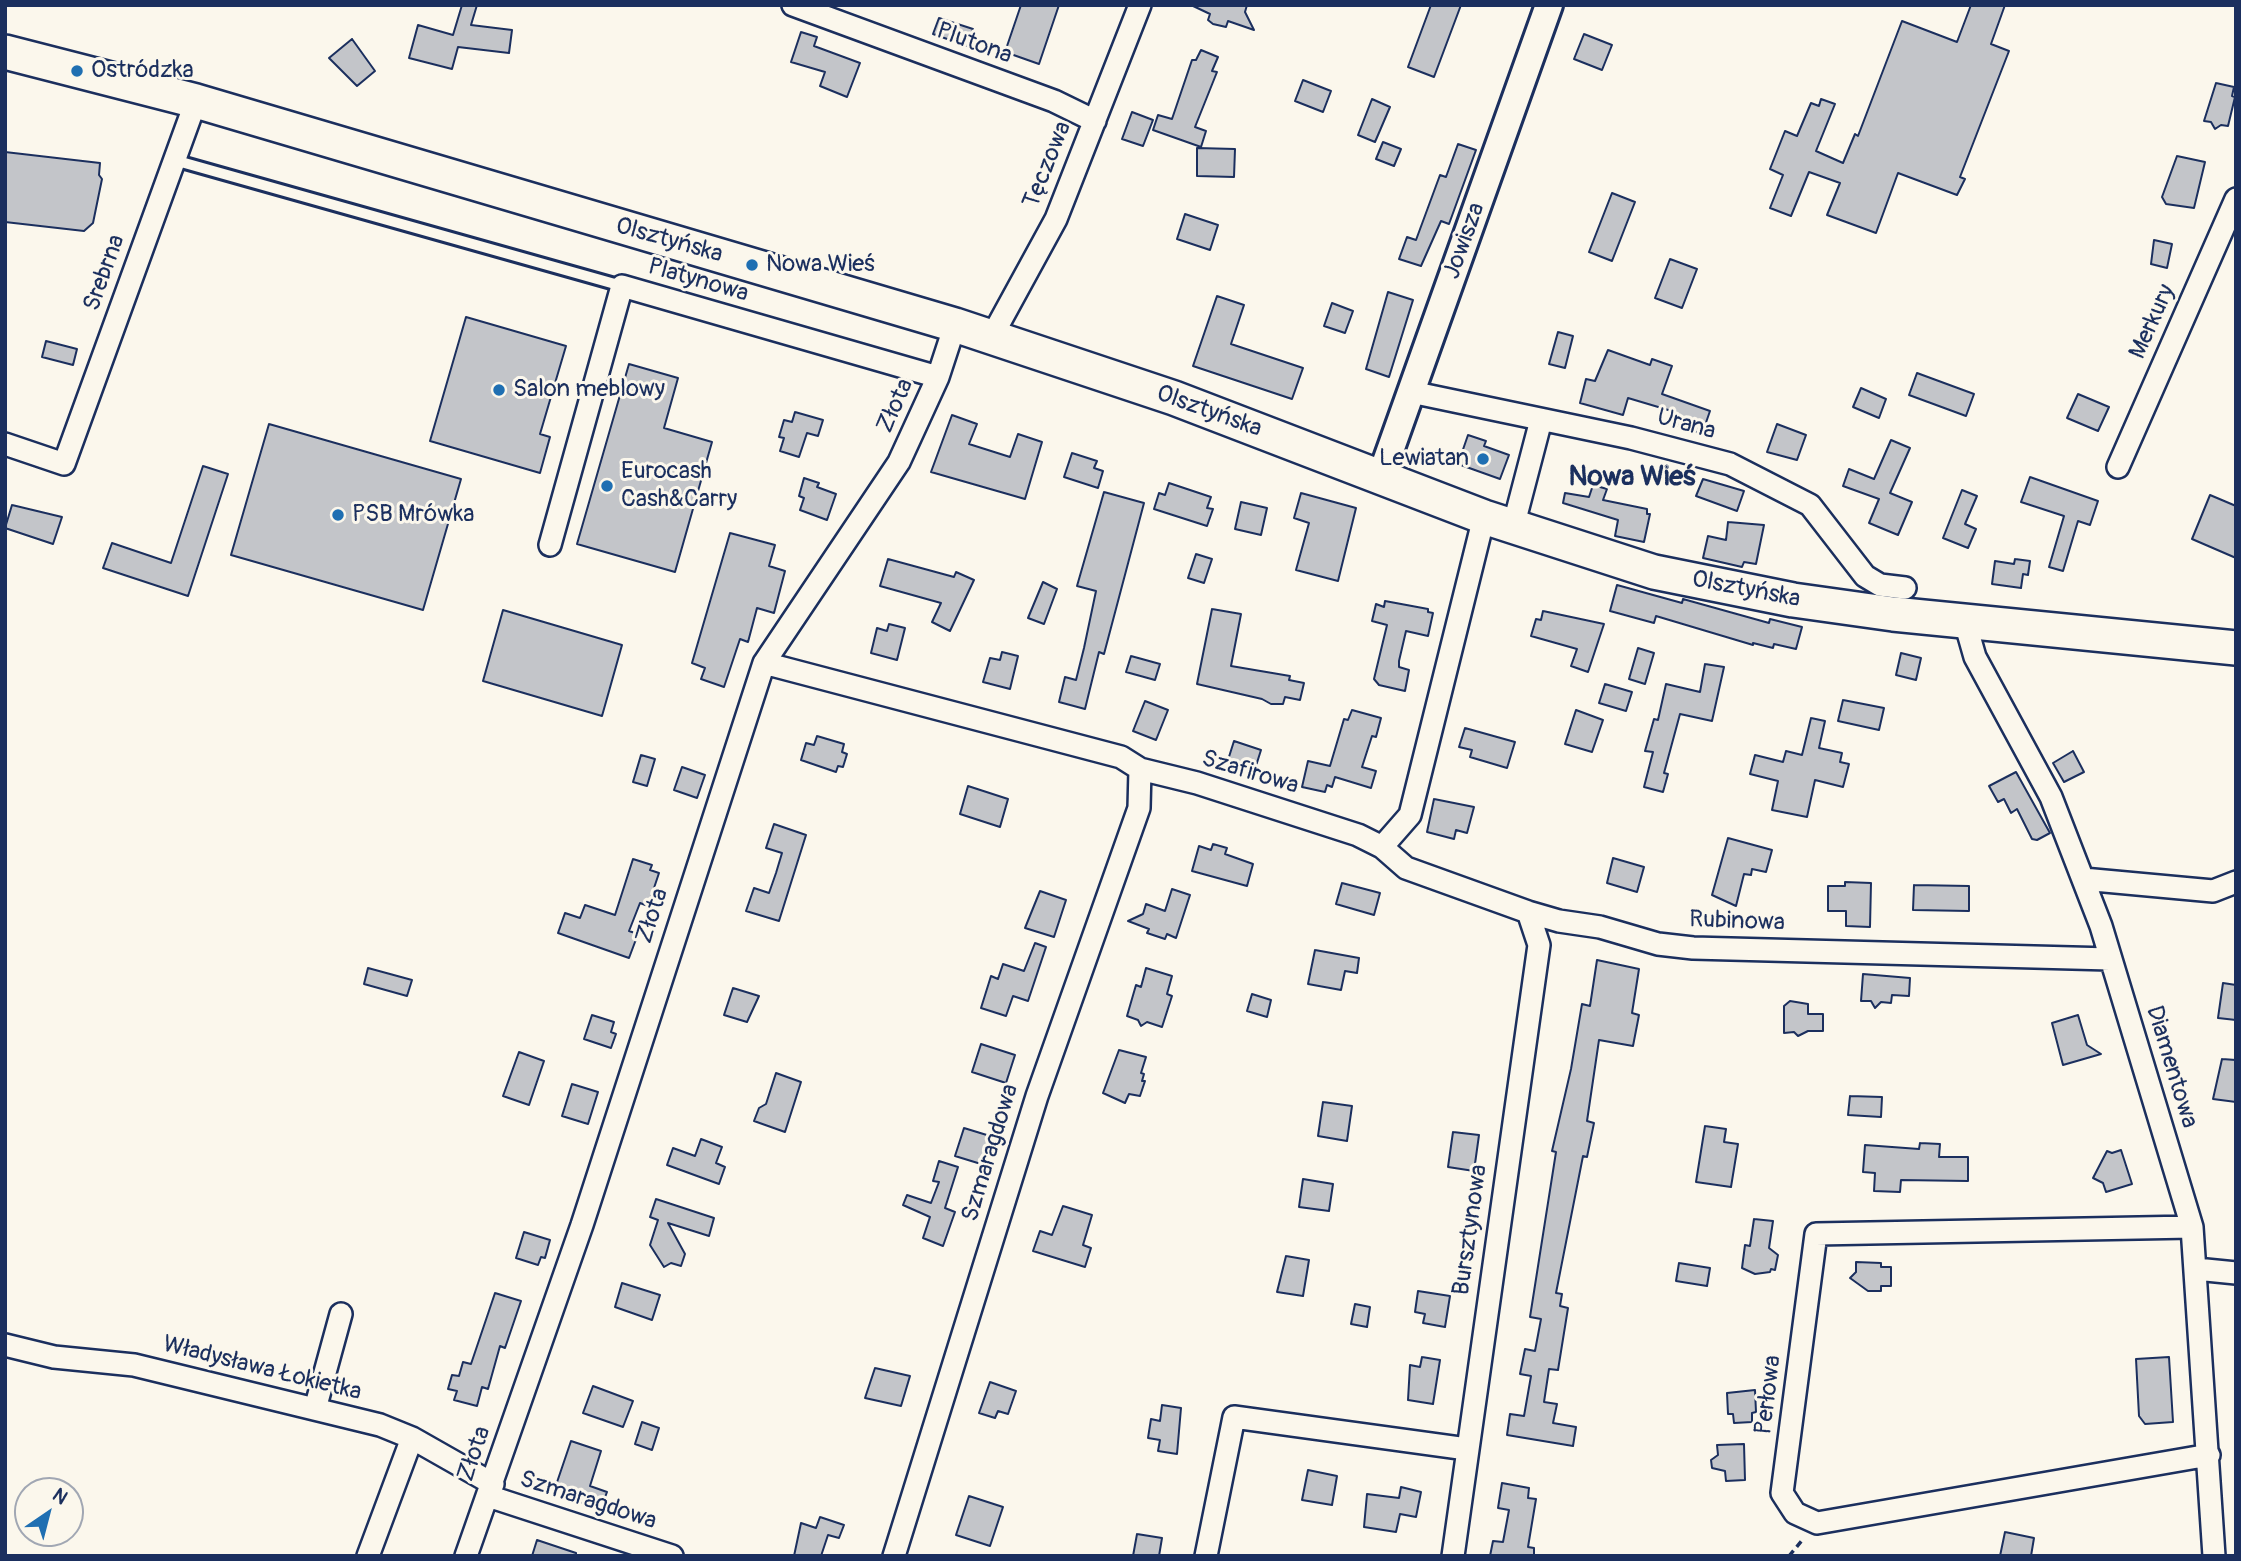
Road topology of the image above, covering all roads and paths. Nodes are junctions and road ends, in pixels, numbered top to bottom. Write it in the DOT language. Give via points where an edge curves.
graph roads {
  1 [pos="793,5"];
  2 [pos="1140,5"];
  3 [pos="1549,5"];
  4 [pos="5,52"];
  5 [pos="195,101"];
  6 [pos="1095,121"];
  7 [pos="174,160"];
  8 [pos="2236,199"];
  9 [pos="622,286"];
  10 [pos="955,325"];
  11 [pos="991,338"];
  12 [pos="938,377"];
  13 [pos="1411,392"];
  14 [pos="1541,420"];
  15 [pos="5,444"];
  16 [pos="2118,467"];
  17 [pos="1381,476"];
  18 [pos="1498,522"];
  19 [pos="550,545"];
  20 [pos="1905,588"];
  21 [pos="1965,622"];
  22 [pos="2236,648"];
  23 [pos="764,663"];
  24 [pos="1140,769"];
  25 [pos="1382,847"];
  26 [pos="2083,879"];
  27 [pos="2236,882"];
  28 [pos="1528,912"];
  29 [pos="2110,959"];
  30 [pos="2192,1227"];
  31 [pos="2196,1269"];
  32 [pos="2236,1273"];
  33 [pos="341,1314"];
  34 [pos="5,1345"];
  35 [pos="315,1409"];
  36 [pos="412,1438"];
  37 [pos="1467,1449"];
  38 [pos="2209,1455"];
  39 [pos="491,1490"];
  40 [pos="368,1556"];
  41 [pos="466,1556"];
  42 [pos="672,1556"];
  43 [pos="894,1556"];
  44 [pos="1206,1556"];
  45 [pos="1453,1556"];
  46 [pos="2214,1556"];
  1 -- 6 [label="street, Plutona" via="1054,101"];
  2 -- 6 [label="street, Tęczowa"];
  3 -- 13 [label="street, Jowisza"];
  4 -- 5 [label="main road"];
  5 -- 7 [label="street, Srebrna"];
  5 -- 10 [label="main road, Olsztyńska"];
  6 -- 11 [label="street, Tęczowa" via="1056,219"];
  7 -- 9 [label="lane"];
  7 -- 15 [label="street, Srebrna" via="64,464"];
  8 -- 16 [label="street, Merkury"];
  9 -- 12 [label="street, Platynowa"];
  9 -- 19 [label="street, Platynowa"];
  10 -- 11 [label="main road, Olsztyńska"];
  10 -- 12 [label="street, Złota"];
  11 -- 17 [label="main road, Olsztyńska" via="1174,398"];
  12 -- 23 [label="street, Złota" via="900,461"];
  13 -- 14 [label="street, Urana"];
  13 -- 17 [label="street, Jowisza"];
  14 -- 18 [label="street"];
  14 -- 20 [label="street, Urana" via="1730,464 1810,505 1865,576 1880,585"];
  17 -- 18 [label="main road, Olsztyńska"];
  18 -- 21 [label="main road, Olsztyńska" via="1677,577 1793,600"];
  18 -- 25 [label="street" via="1410,815"];
  21 -- 22 [label="main road, Olsztyńska"];
  21 -- 26 [label="street, Diamentowa" via="1975,657 2051,797"];
  23 -- 24 [label="street, Szafirowa" via="1121,757"];
  23 -- 39 [label="street, Złota"];
  24 -- 25 [label="street, Szafirowa" via="1271,806"];
  24 -- 43 [label="street, Szmaragdowa" via="1139,808 1037,1096"];
  25 -- 28 [label="street, Rubinowa" via="1406,868"];
  26 -- 27 [label="street" via="2213,891"];
  26 -- 29 [label="street, Diamentowa"];
  28 -- 29 [label="street, Rubinowa" via="1658,944 1693,948"];
  28 -- 37 [label="street, Bursztynowa" via="1539,945"];
  29 -- 30 [label="street, Diamentowa"];
  30 -- 31 [label="street, Diamentowa"];
  30 -- 38 [label="street, Perłowa" via="1816,1234 1782,1493 1795,1513 1817,1524"];
  31 -- 32 [label="street"];
  31 -- 38 [label="street, Diamentowa"];
  33 -- 35 [label="street"];
  34 -- 35 [label="street, Władysława Łokietka" via="54,1357 134,1365"];
  35 -- 36 [label="street, Władysława Łokietka"];
  36 -- 39 [label="street, Władysława Łokietka"];
  36 -- 40 [label="street"];
  37 -- 44 [label="street" via="1234,1416"];
  37 -- 45 [label="street, Bursztynowa"];
  38 -- 46 [label="street, Diamentowa"];
  39 -- 41 [label="street, Złota"];
  39 -- 42 [label="street, Szmaragdowa"];
}
